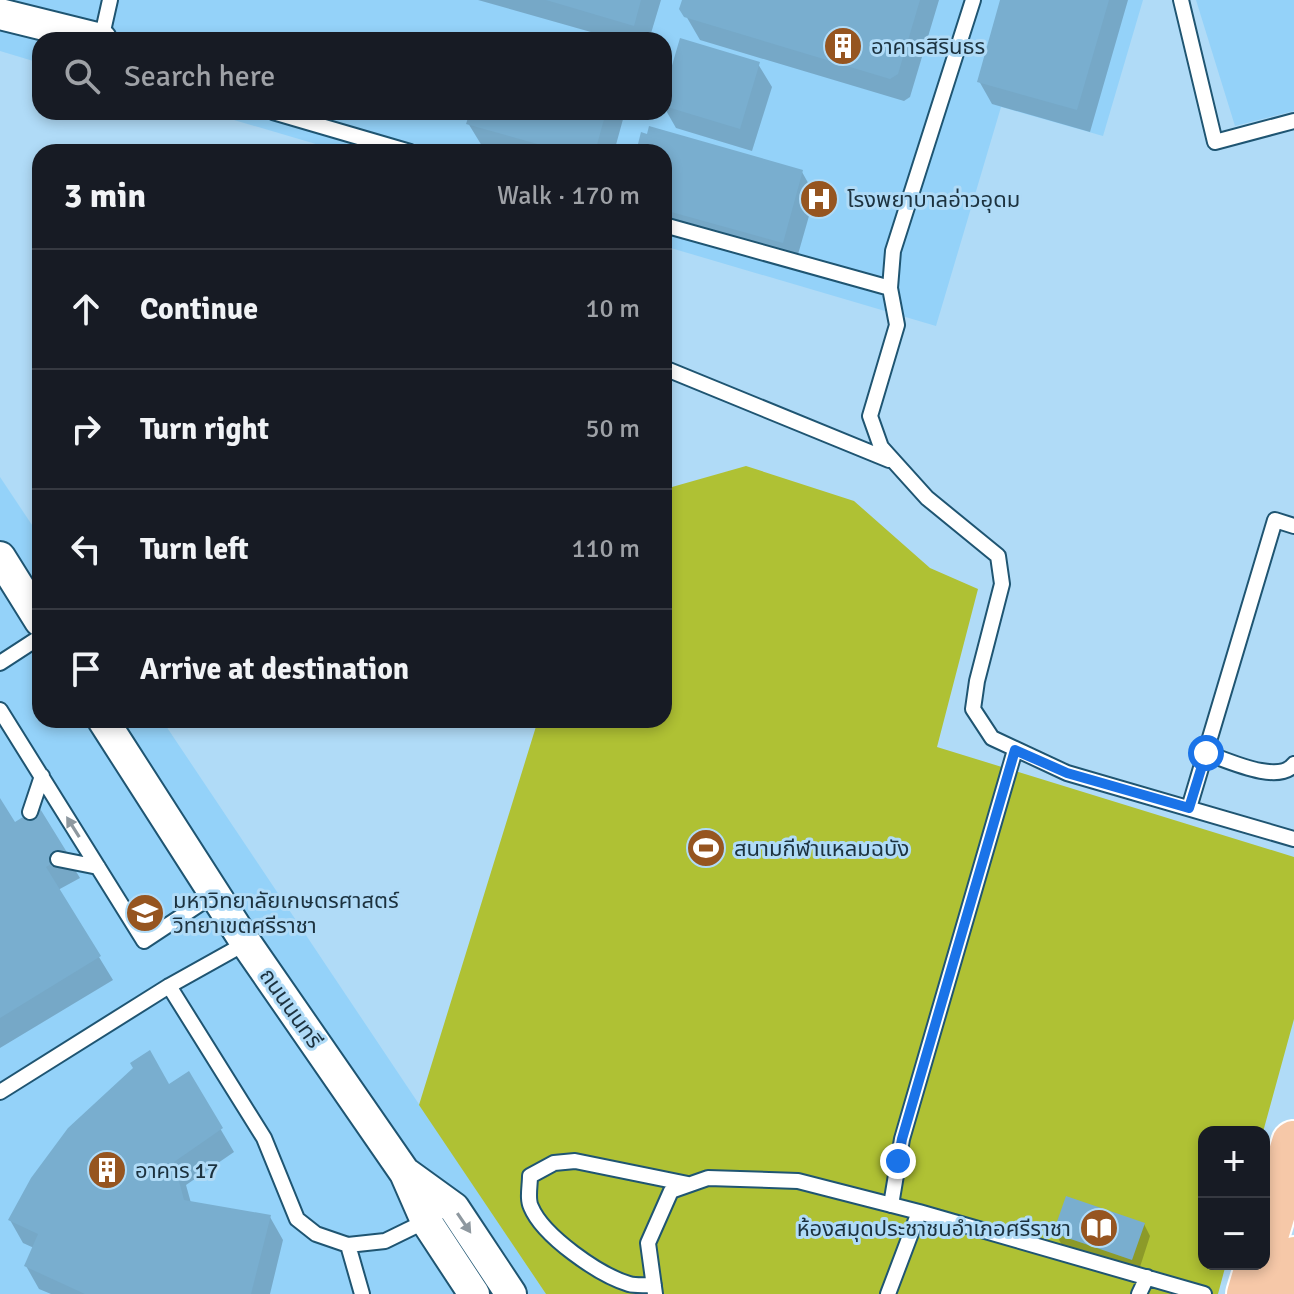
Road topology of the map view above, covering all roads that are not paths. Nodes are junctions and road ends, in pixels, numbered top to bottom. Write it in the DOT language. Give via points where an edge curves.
graph roads {
  1 [pos="110,0"];
  2 [pos="973,0"];
  3 [pos="1181,0"];
  4 [pos="0,14"];
  5 [pos="70,32"];
  6 [pos="103,32"];
  7 [pos="300,120"];
  8 [pos="1294,121"];
  9 [pos="383,144"];
  10 [pos="672,227"];
  11 [pos="890,288"];
  12 [pos="672,371"];
  13 [pos="894,462"];
  14 [pos="1294,526"];
  15 [pos="0,557"];
  16 [pos="32,608"];
  17 [pos="32,642"];
  18 [pos="0,663"];
  19 [pos="0,710"];
  20 [pos="108,728"];
  21 [pos="1015,750"];
  22 [pos="1206,753"];
  23 [pos="1294,764"];
  24 [pos="42,776"];
  25 [pos="1189,808"];
  26 [pos="30,812"];
  27 [pos="1294,839"];
  28 [pos="58,859"];
  29 [pos="98,867"];
  30 [pos="215,894"];
  31 [pos="246,943"];
  32 [pos="169,986"];
  33 [pos="0,1092"];
  34 [pos="1294,1143"];
  35 [pos="405,1173"];
  36 [pos="690,1184"];
  37 [pos="891,1205"];
  38 [pos="919,1212"];
  39 [pos="426,1221"];
  40 [pos="1270,1223"];
  41 [pos="348,1245"];
  42 [pos="1294,1259"];
  43 [pos="1256,1270"];
  44 [pos="1147,1277"];
  45 [pos="655,1290"];
  46 [pos="362,1294"];
  47 [pos="474,1294"];
  48 [pos="511,1294"];
  49 [pos="888,1294"];
  50 [pos="1139,1294"];
  51 [pos="1204,1294"];
  52 [pos="1249,1294"];
  53 [pos="1284,1294"];
  1 -- 6 [label="lane"];
  2 -- 11 [label="lane" via="893,251"];
  3 -- 8 [label="lane" via="1215,142"];
  4 -- 5 [label="street"];
  7 -- 9 [label="lane"];
  10 -- 11 [label="lane"];
  11 -- 13 [label="lane" via="897,325 870,416 881,447"];
  12 -- 13 [label="lane"];
  13 -- 21 [label="lane" via="927,498 998,556 1002,584 973,709 992,738"];
  14 -- 22 [label="lane" via="1275,520"];
  15 -- 16 [label="street"];
  17 -- 18 [label="lane"];
  19 -- 24 [label="lane"];
  20 -- 30 [label="street, ถนนนนทรี"];
  21 -- 25 [label="lane" via="1067,773"];
  21 -- 37 [label="lane" via="902,1139"];
  22 -- 23 [label="lane" via="1276,774"];
  22 -- 25 [label="lane"];
  24 -- 26 [label="lane"];
  29 -- 24 [label="lane, one-way"];
  25 -- 27 [label="lane"];
  28 -- 29 [label="lane"];
  29 -- 30 [label="lane" via="144,941"];
  30 -- 31 [label="street, ถนนนนทรี"];
  31 -- 32 [label="lane"];
  31 -- 35 [label="street, ถนนนนทรี"];
  32 -- 33 [label="lane"];
  32 -- 41 [label="lane" via="264,1138 297,1219 316,1234"];
  34 -- 40 [label="highway"];
  35 -- 39 [label="street, ถนนนนทรี"];
  35 -- 48 [label="street, ถนนนนทรี, one-way" via="454,1208"];
  36 -- 37 [label="lane" via="708,1178 798,1181"];
  36 -- 45 [label="lane" via="671,1191 648,1243"];
  36 -- 45 [label="lane" via="575,1161 554,1163 530,1176 529,1204 541,1225 605,1272"];
  37 -- 38 [label="lane"];
  38 -- 44 [label="lane"];
  38 -- 49 [label="lane"];
  39 -- 41 [label="lane" via="385,1241"];
  39 -- 47 [label="street, ถนนนนทรี"];
  41 -- 46 [label="lane"];
  42 -- 53 [label="highway"];
  43 -- 52 [label="highway"];
  44 -- 50 [label="lane"];
  44 -- 51 [label="lane"];
}
